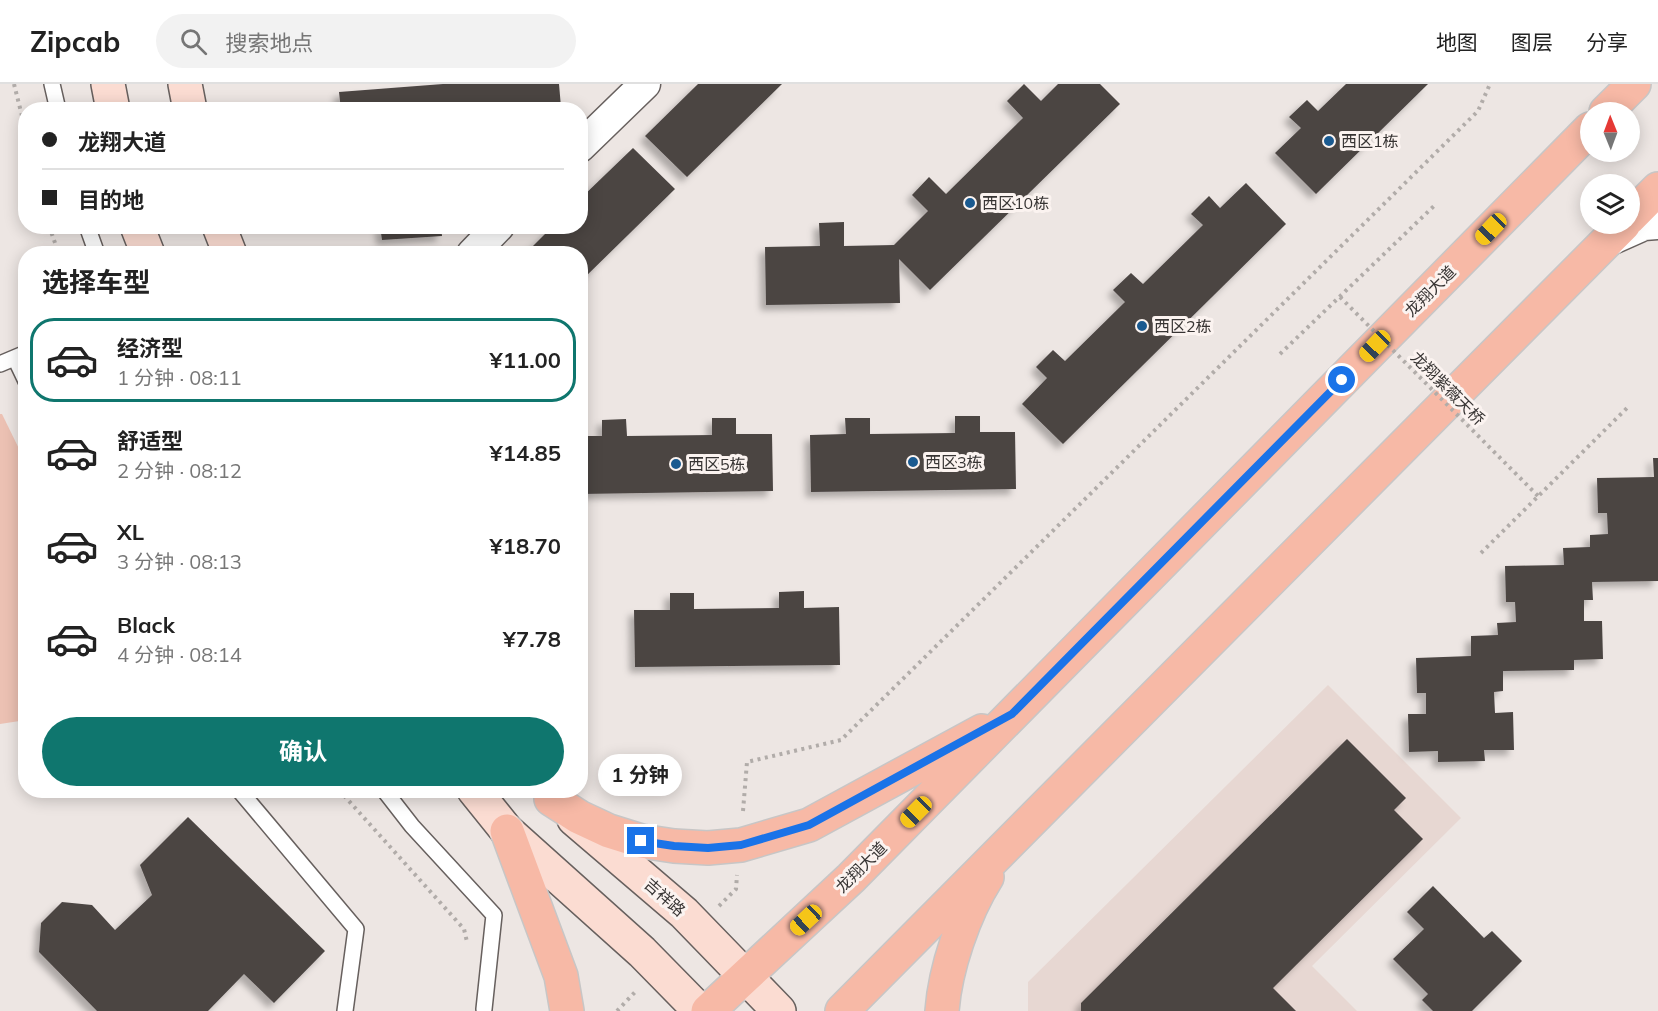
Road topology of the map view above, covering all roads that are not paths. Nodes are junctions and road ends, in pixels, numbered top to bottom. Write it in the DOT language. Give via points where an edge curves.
graph roads {
  1 [pos="52,84"];
  2 [pos="108,84"];
  3 [pos="185,84"];
  4 [pos="645,84"];
  5 [pos="56,102"];
  6 [pos="111,102"];
  7 [pos="188,102"];
  8 [pos="588,139"];
  9 [pos="1580,139"];
  10 [pos="1658,189"];
  11 [pos="1640,207"];
  12 [pos="1658,224"];
  13 [pos="1640,226"];
  14 [pos="492,234"];
  15 [pos="1614,234"];
  16 [pos="480,246"];
  17 [pos="18,357"];
  18 [pos="0,364"];
  19 [pos="1012,714"];
  20 [pos="247,798"];
  21 [pos="390,798"];
  22 [pos="480,798"];
  23 [pos="551,798"];
  24 [pos="552,798"];
  25 [pos="507,831"];
  26 [pos="1008,844"];
  27 [pos="746,976"];
  28 [pos="484,1010"];
  29 [pos="345,1011"];
  30 [pos="567,1011"];
  31 [pos="700,1011"];
  32 [pos="708,1011"];
  33 [pos="780,1011"];
  34 [pos="842,1011"];
  35 [pos="942,1011"];
  1 -- 5 [label="lane"];
  2 -- 6 [label="main road"];
  3 -- 7 [label="main road"];
  4 -- 8 [label="street"];
  9 -- 19 [label="main road, 龙翔大道"];
  10 -- 11 [label="main road"];
  12 -- 13 [label="street"];
  14 -- 16 [label="street"];
  15 -- 26 [label="main road"];
  17 -- 18 [label="lane"];
  19 -- 24 [label="main road" via="809,825 741,845 696,848 641,841 579,817"];
  19 -- 27 [label="main road, 龙翔大道" via="851,878"];
  20 -- 29 [label="lane" via="356,929"];
  21 -- 28 [label="lane" via="494,915"];
  22 -- 25 [label="main road"];
  23 -- 27 [label="main road, 吉祥路" via="684,913"];
  25 -- 30 [label="main road" via="561,976"];
  25 -- 31 [label="main road"];
  26 -- 34 [label="main road"];
  26 -- 35 [label="main road" via="977,894 954,949"];
  27 -- 32 [label="main road, 龙翔大道"];
  27 -- 33 [label="main road, 吉祥路"];
}
